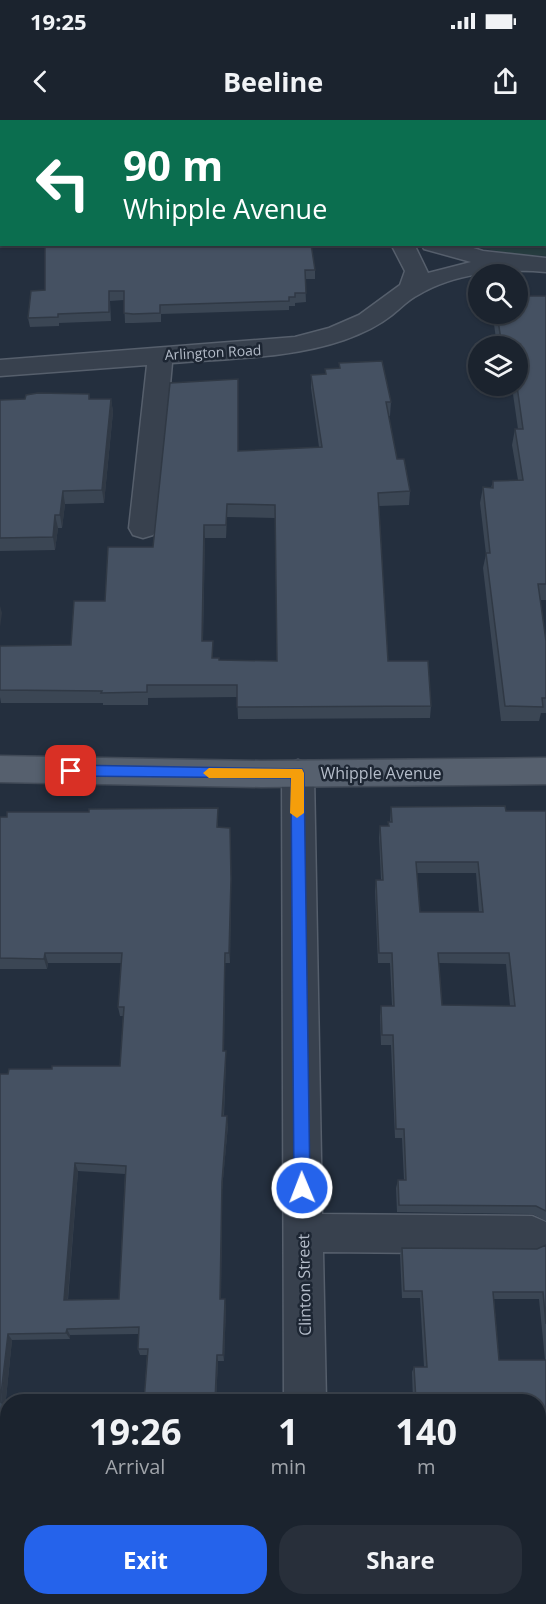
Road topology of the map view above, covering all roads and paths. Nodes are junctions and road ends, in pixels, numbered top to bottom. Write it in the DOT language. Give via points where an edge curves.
graph roads {
  1 [pos="403,246"];
  2 [pos="439,246"];
  3 [pos="513,263"];
  4 [pos="546,265"];
  5 [pos="411,288"];
  6 [pos="160,355"];
  7 [pos="0,368"];
  8 [pos="143,528"];
  9 [pos="0,769"];
  10 [pos="546,771"];
  11 [pos="298,773"];
  12 [pos="303,1233"];
  13 [pos="532,1235"];
  14 [pos="305,1394"];
  1 -- 5 [label="street" via="417,271"];
  2 -- 3 [label="street"];
  3 -- 4 [label="street"];
  3 -- 5 [label="street, Arlington Road" via="455,272"];
  5 -- 6 [label="street, Arlington Road" via="375,316 325,339 265,349"];
  6 -- 7 [label="street, Arlington Road"];
  6 -- 8 [label="street"];
  9 -- 11 [label="main road, Whipple Avenue"];
  10 -- 11 [label="main road, Whipple Avenue"];
  11 -- 12 [label="street, Clinton Street"];
  12 -- 13 [label="street"];
  12 -- 14 [label="street, Clinton Street"];
}
